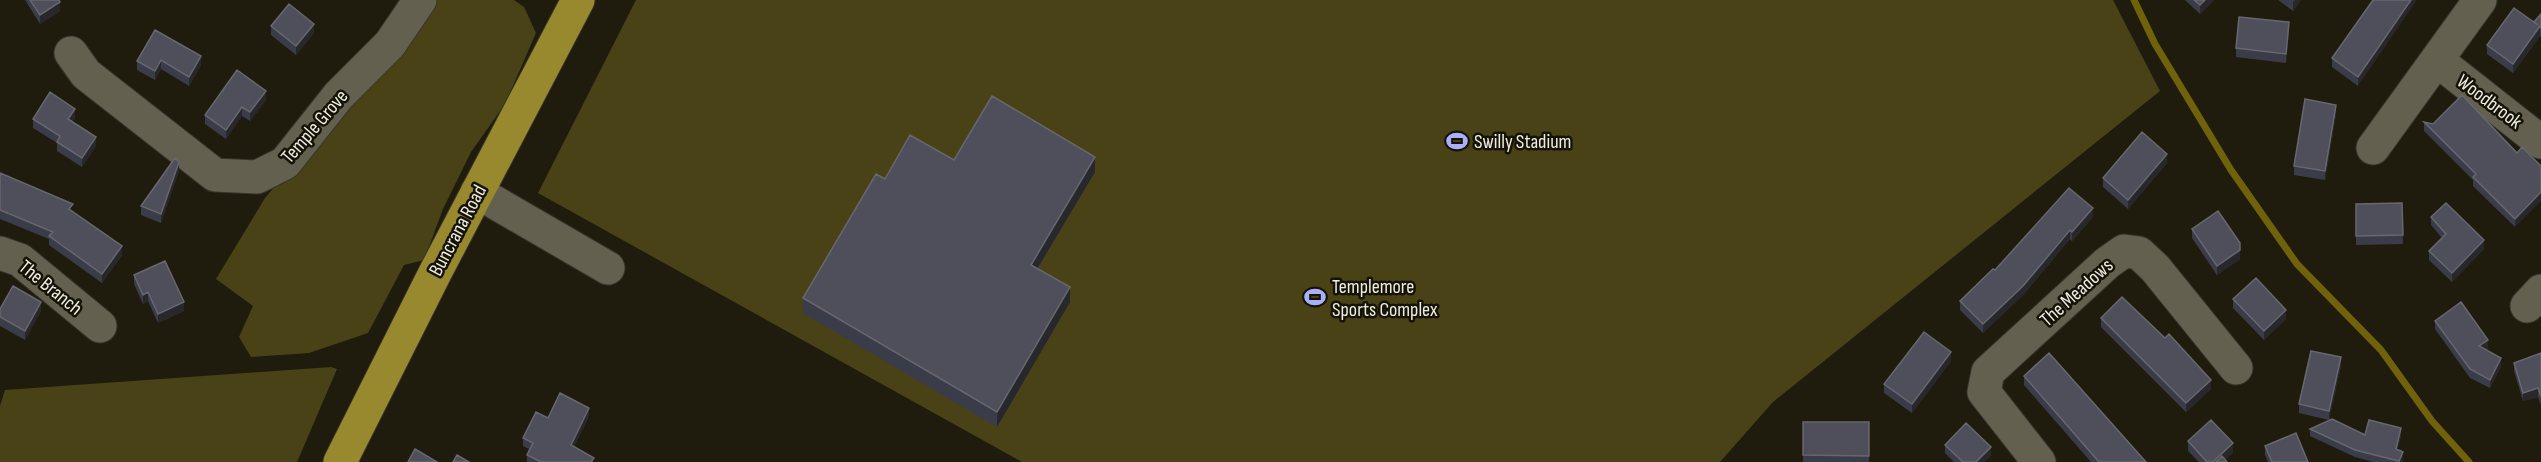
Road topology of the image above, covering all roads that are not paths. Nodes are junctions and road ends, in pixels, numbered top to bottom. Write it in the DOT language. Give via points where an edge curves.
graph roads {
  1 [pos="420,0"];
  2 [pos="576,0"];
  3 [pos="2480,0"];
  4 [pos="71,53"];
  5 [pos="2438,61"];
  6 [pos="2541,142"];
  7 [pos="2373,148"];
  8 [pos="477,192"];
  9 [pos="0,253"];
  10 [pos="608,268"];
  11 [pos="100,326"];
  12 [pos="2236,368"];
  13 [pos="340,462"];
  14 [pos="2039,462"];
  1 -- 4 [label="street, Temple Grove" via="390,44 339,95 285,163 257,177 215,175 86,74"];
  2 -- 8 [label="highway, Buncrana Road"];
  3 -- 5 [label="street, Woodbrook"];
  5 -- 6 [label="street, Woodbrook"];
  5 -- 7 [label="street, Woodbrook"];
  8 -- 10 [label="street"];
  8 -- 13 [label="highway, Buncrana Road"];
  9 -- 11 [label="street, The Branch" via="20,260"];
  12 -- 14 [label="street, The Meadows" via="2155,268 2139,253 2124,251 1988,372 1984,392"];
}
